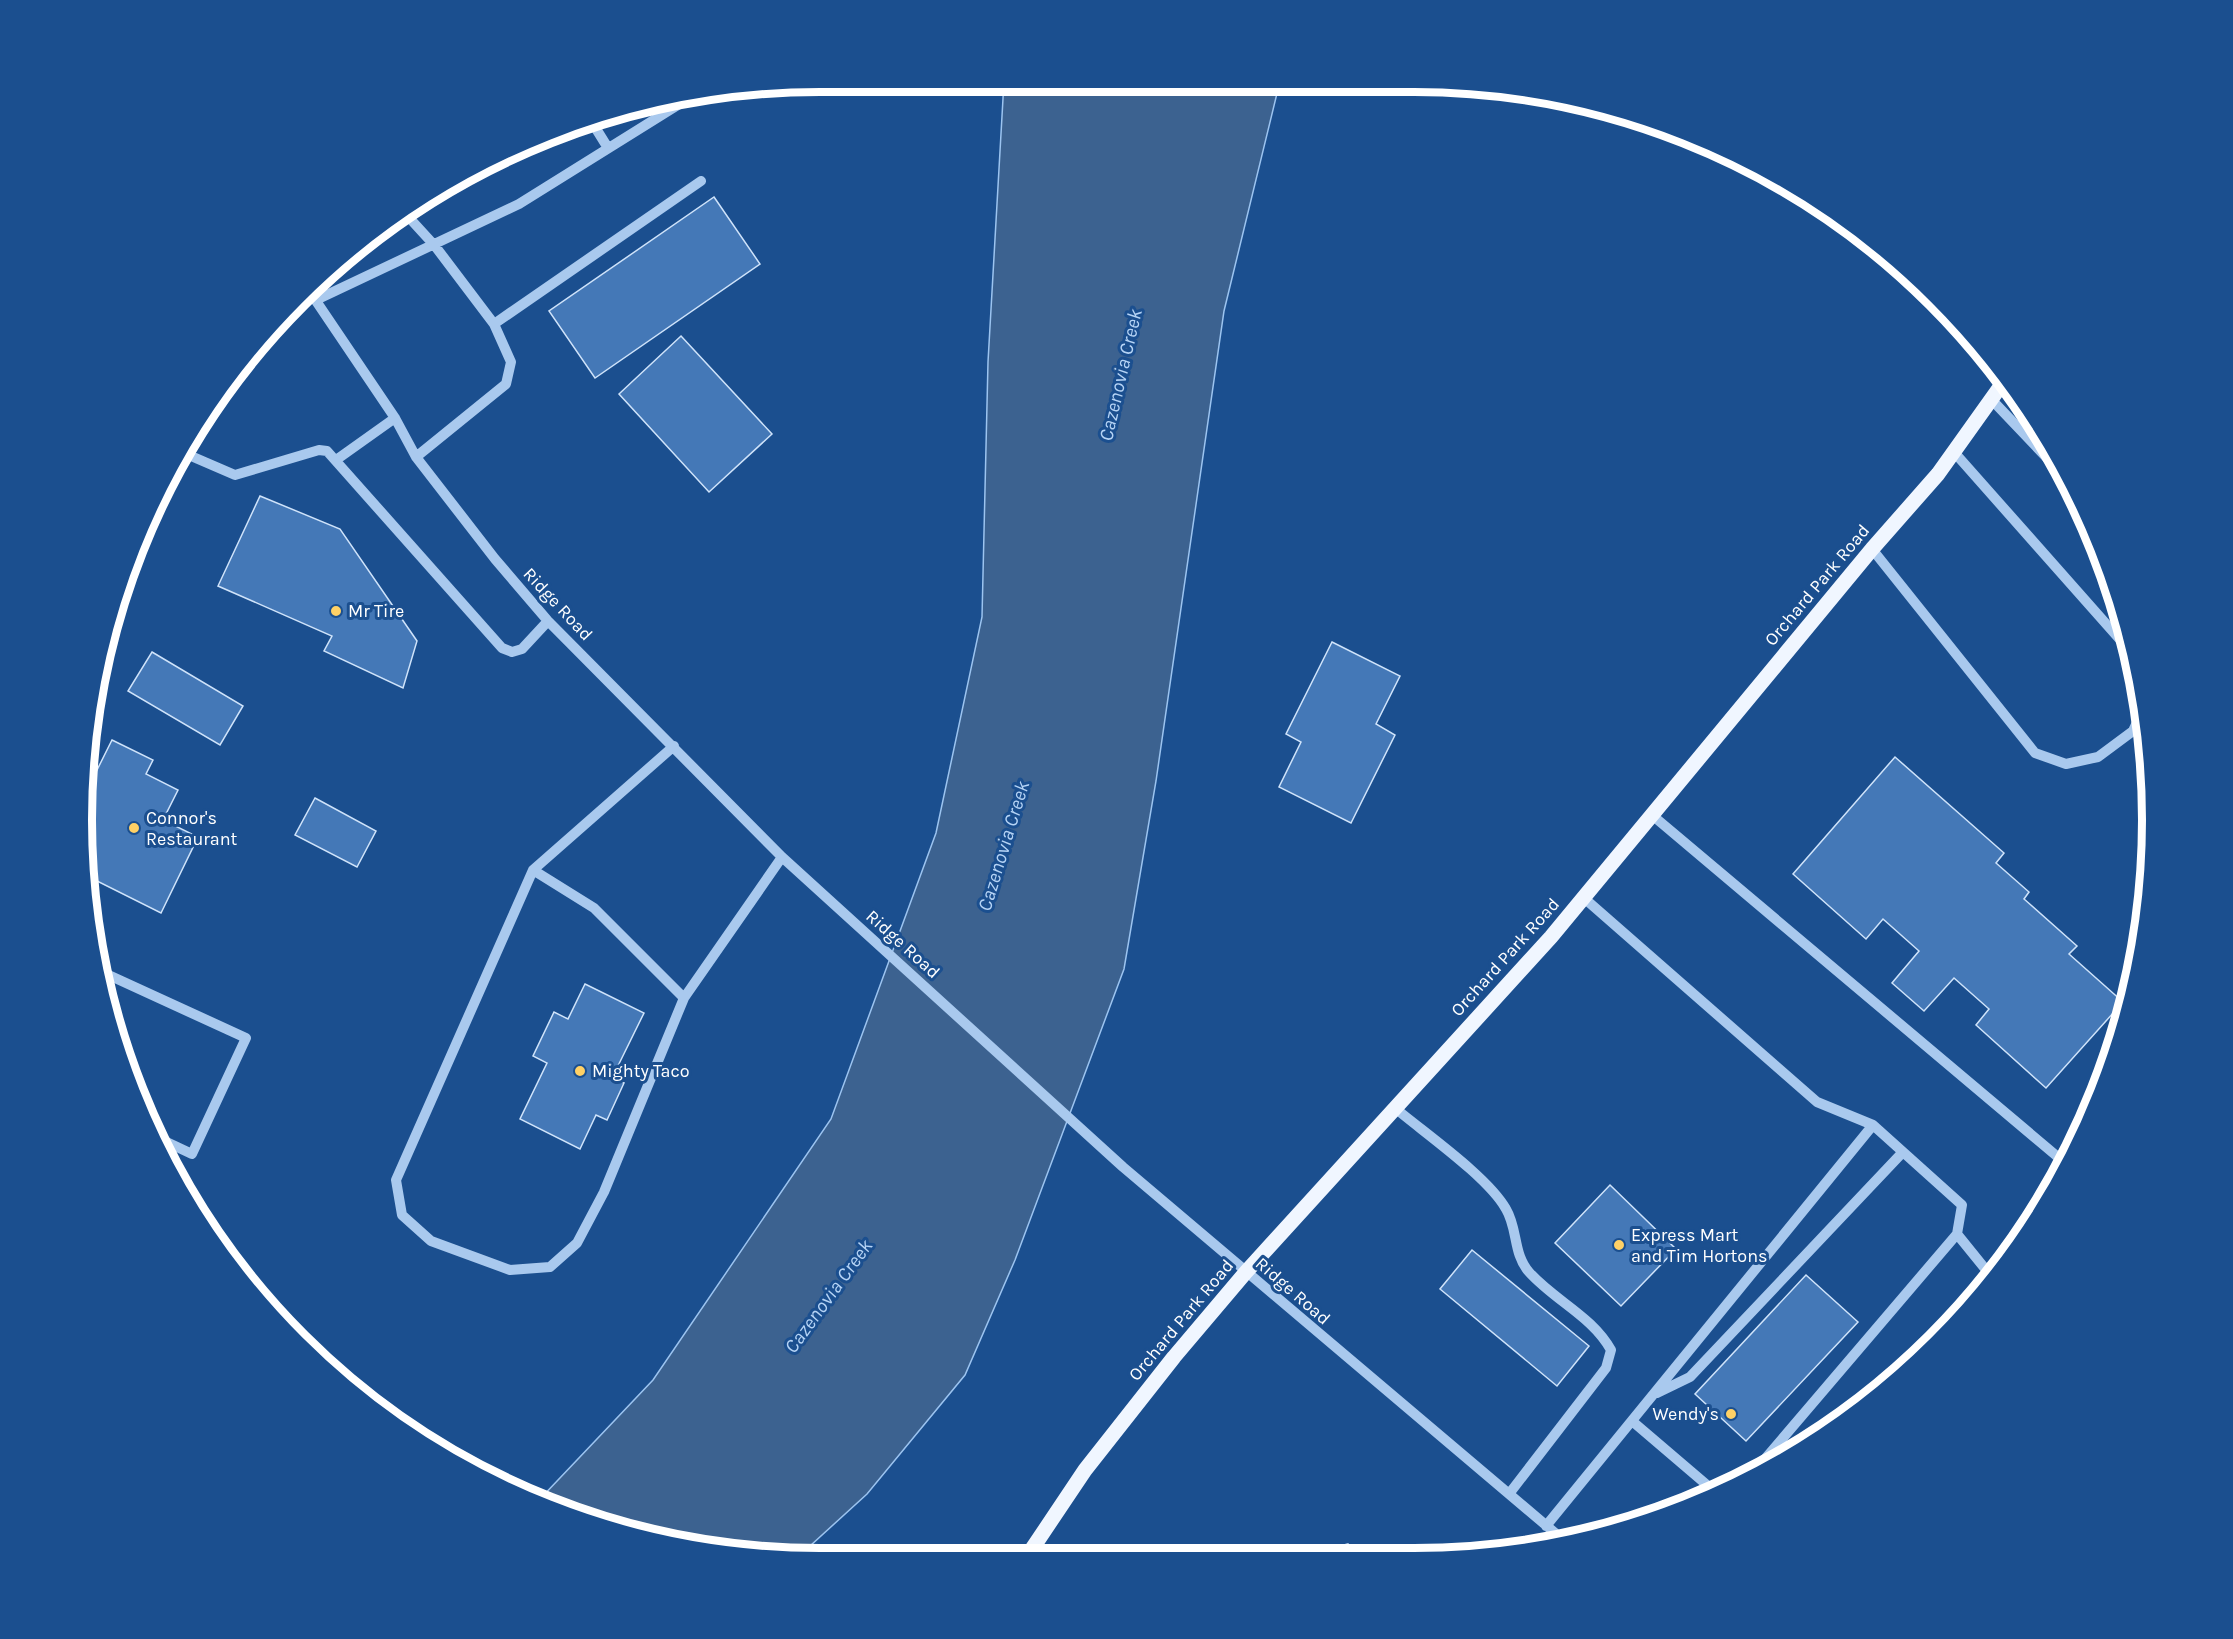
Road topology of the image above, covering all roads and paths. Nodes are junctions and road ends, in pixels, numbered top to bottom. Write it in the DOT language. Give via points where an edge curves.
graph roads {
  1 [pos="669,107"];
  2 [pos="595,127"];
  3 [pos="609,148"];
  4 [pos="701,181"];
  5 [pos="409,218"];
  6 [pos="435,246"];
  7 [pos="315,295"];
  8 [pos="313,296"];
  9 [pos="494,324"];
  10 [pos="1999,388"];
  11 [pos="1991,399"];
  12 [pos="395,418"];
  13 [pos="1954,452"];
  14 [pos="2042,453"];
  15 [pos="189,455"];
  16 [pos="416,457"];
  17 [pos="336,460"];
  18 [pos="1872,549"];
  19 [pos="548,621"];
  20 [pos="2119,638"];
  21 [pos="2135,726"];
  22 [pos="674,746"];
  23 [pos="1652,816"];
  24 [pos="783,857"];
  25 [pos="533,870"];
  26 [pos="1584,897"];
  27 [pos="108,975"];
  28 [pos="684,998"];
  29 [pos="1395,1108"];
  30 [pos="1873,1125"];
  31 [pos="168,1143"];
  32 [pos="1902,1153"];
  33 [pos="2058,1157"];
  34 [pos="1957,1234"];
  35 [pos="1985,1270"];
  36 [pos="1246,1272"];
  37 [pos="1652,1396"];
  38 [pos="1632,1421"];
  39 [pos="1769,1455"];
  40 [pos="1707,1485"];
  41 [pos="1509,1494"];
  42 [pos="1546,1526"];
  43 [pos="1556,1534"];
  44 [pos="1033,1548"];
  1 -- 3 [label="street"];
  2 -- 3 [label="street"];
  3 -- 6 [label="street" via="519,204"];
  4 -- 9 [label="street"];
  5 -- 6 [label="street"];
  6 -- 7 [label="street"];
  6 -- 9 [label="street"];
  8 -- 12 [label="street, Ridge Road"];
  9 -- 16 [label="street" via="511,362 506,384"];
  10 -- 11 [label="main road, Orchard Park Road"];
  11 -- 13 [label="main road, Orchard Park Road"];
  11 -- 14 [label="street"];
  12 -- 16 [label="street, Ridge Road"];
  12 -- 17 [label="street"];
  13 -- 18 [label="main road, Orchard Park Road"];
  13 -- 20 [label="street"];
  15 -- 17 [label="street" via="234,475 319,450 327,451"];
  16 -- 19 [label="street, Ridge Road"];
  17 -- 19 [label="street" via="502,648 512,652 522,649"];
  18 -- 21 [label="street" via="2035,753 2066,764 2098,757"];
  18 -- 23 [label="main road, Orchard Park Road"];
  19 -- 22 [label="street, Ridge Road"];
  22 -- 24 [label="street, Ridge Road"];
  22 -- 25 [label="street"];
  23 -- 26 [label="main road, Orchard Park Road"];
  23 -- 33 [label="street"];
  24 -- 28 [label="street"];
  24 -- 36 [label="street, Ridge Road" via="1123,1167"];
  25 -- 28 [label="street" via="594,908"];
  25 -- 28 [label="street" via="396,1180 402,1215 431,1241 510,1270 550,1267 577,1243 604,1192"];
  26 -- 29 [label="main road, Orchard Park Road"];
  26 -- 30 [label="street" via="1817,1102"];
  27 -- 31 [label="street" via="246,1038 192,1154"];
  29 -- 36 [label="main road, Orchard Park Road"];
  29 -- 41 [label="street" via="1493,1190 1507,1210 1517,1253 1529,1272 1601,1332 1611,1350 1606,1368"];
  30 -- 32 [label="street"];
  30 -- 37 [label="street"];
  32 -- 34 [label="street" via="1962,1205"];
  32 -- 37 [label="street" via="1690,1377"];
  34 -- 35 [label="street"];
  34 -- 39 [label="street"];
  36 -- 41 [label="street, Ridge Road"];
  36 -- 44 [label="main road, Orchard Park Road" via="1085,1470"];
  37 -- 38 [label="street"];
  38 -- 40 [label="street"];
  38 -- 42 [label="street"];
  41 -- 42 [label="street, Ridge Road"];
  42 -- 43 [label="street, Ridge Road"];
}
